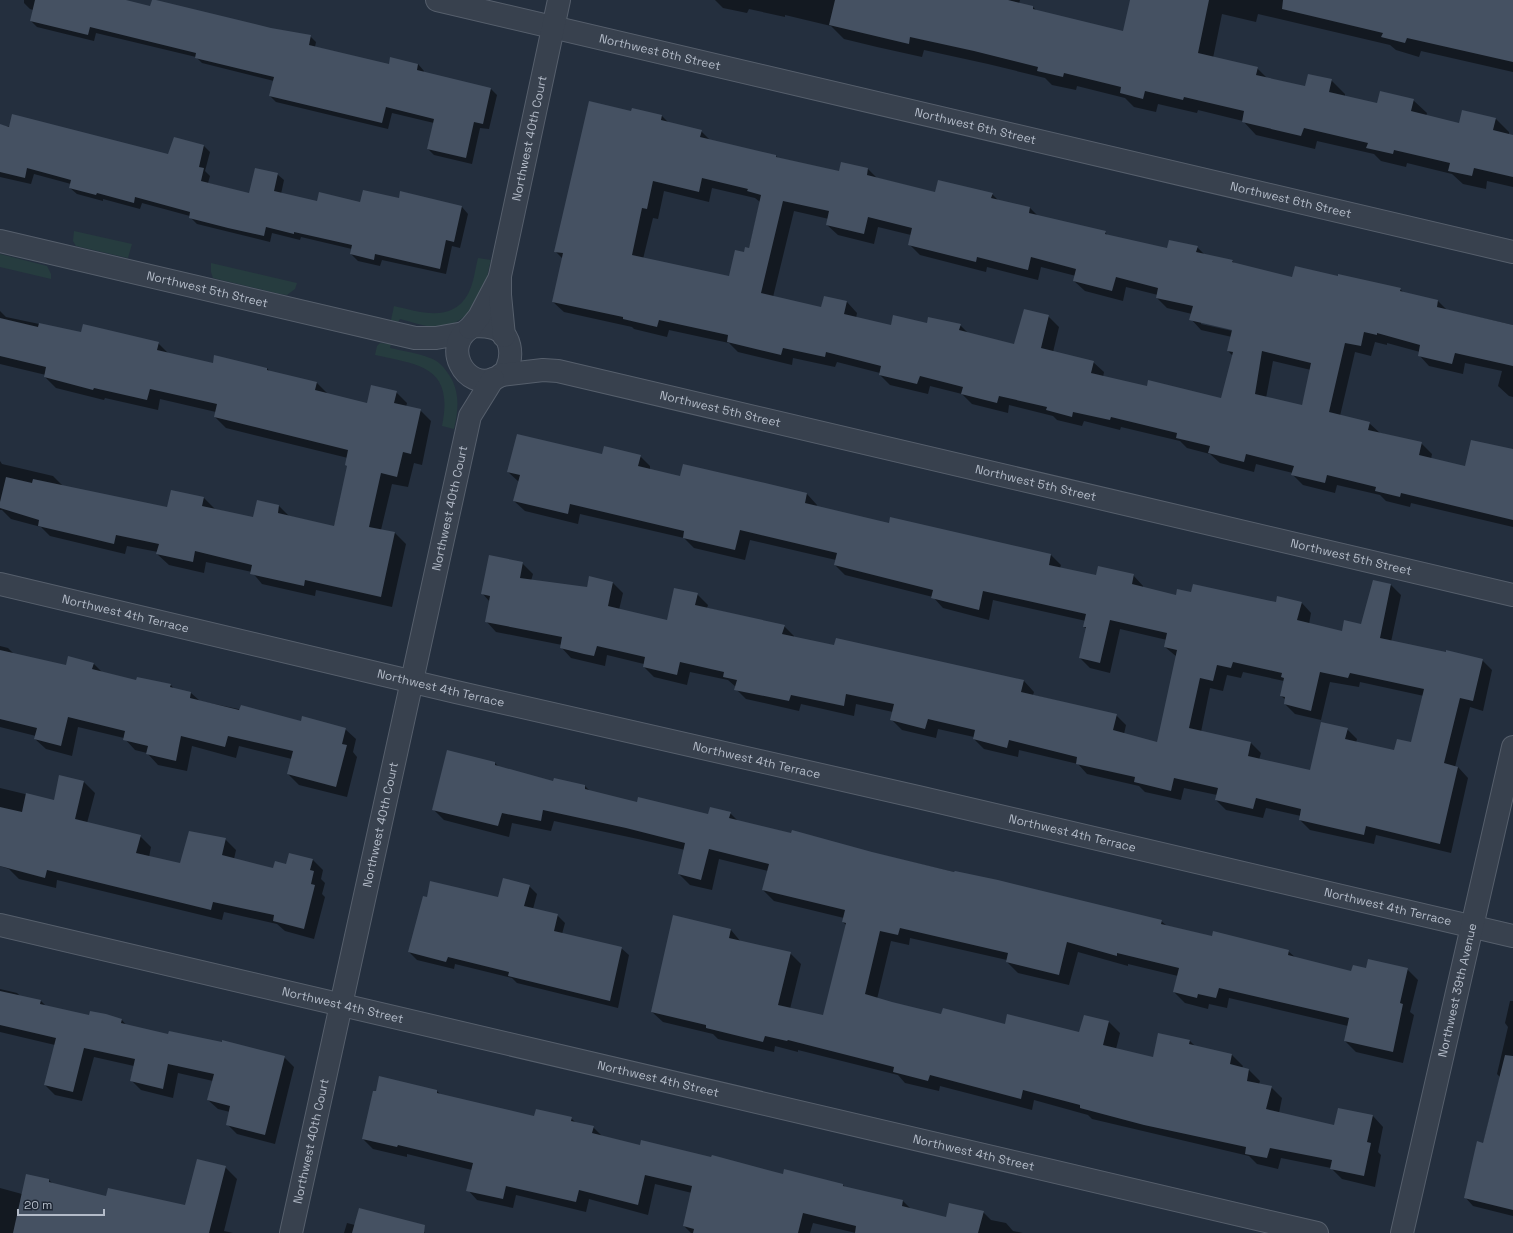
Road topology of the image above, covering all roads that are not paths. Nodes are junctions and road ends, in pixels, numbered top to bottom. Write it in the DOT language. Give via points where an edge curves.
graph roads {
  1 [pos="437,0"];
  2 [pos="559,0"];
  3 [pos="553,28"];
  4 [pos="0,241"];
  5 [pos="1513,252"];
  6 [pos="500,276"];
  7 [pos="467,331"];
  8 [pos="415,338"];
  9 [pos="506,339"];
  10 [pos="462,368"];
  11 [pos="558,371"];
  12 [pos="497,377"];
  13 [pos="470,416"];
  14 [pos="0,584"];
  15 [pos="1513,595"];
  16 [pos="412,680"];
  17 [pos="1513,747"];
  18 [pos="0,925"];
  19 [pos="1473,928"];
  20 [pos="1513,936"];
  21 [pos="342,1005"];
  22 [pos="291,1233"];
  23 [pos="1317,1233"];
  24 [pos="1402,1233"];
  1 -- 3 [label="street, Northwest 6th Street"];
  2 -- 3 [label="street, Northwest 40th Court"];
  3 -- 5 [label="street, Northwest 6th Street"];
  3 -- 6 [label="street, Northwest 40th Court"];
  4 -- 8 [label="street, Northwest 5th Street"];
  6 -- 7 [label="street, Northwest 40th Court" via="485,306"];
  6 -- 9 [label="street, Northwest 40th Court"];
  7 -- 8 [label="street, Northwest 5th Street" via="436,338"];
  7 -- 9 [label="street" via="474,326 489,327 496,329"];
  7 -- 10 [label="street" via="458,343 457,355"];
  8 -- 10 [label="street, Northwest 5th Street"];
  9 -- 11 [label="street, Northwest 5th Street" via="539,362"];
  9 -- 12 [label="street" via="511,355 510,363 506,371"];
  10 -- 12 [label="street" via="476,379 484,381"];
  10 -- 13 [label="street, Northwest 40th Court"];
  11 -- 12 [label="street, Northwest 5th Street"];
  11 -- 15 [label="street, Northwest 5th Street"];
  12 -- 13 [label="street, Northwest 40th Court"];
  13 -- 16 [label="street, Northwest 40th Court"];
  14 -- 16 [label="street, Northwest 4th Terrace"];
  16 -- 19 [label="street, Northwest 4th Terrace"];
  16 -- 21 [label="street, Northwest 40th Court"];
  17 -- 19 [label="street, Northwest 39th Avenue"];
  18 -- 21 [label="street, Northwest 4th Street"];
  19 -- 20 [label="street, Northwest 4th Terrace"];
  19 -- 24 [label="street, Northwest 39th Avenue"];
  21 -- 22 [label="street, Northwest 40th Court"];
  21 -- 23 [label="street, Northwest 4th Street"];
}
